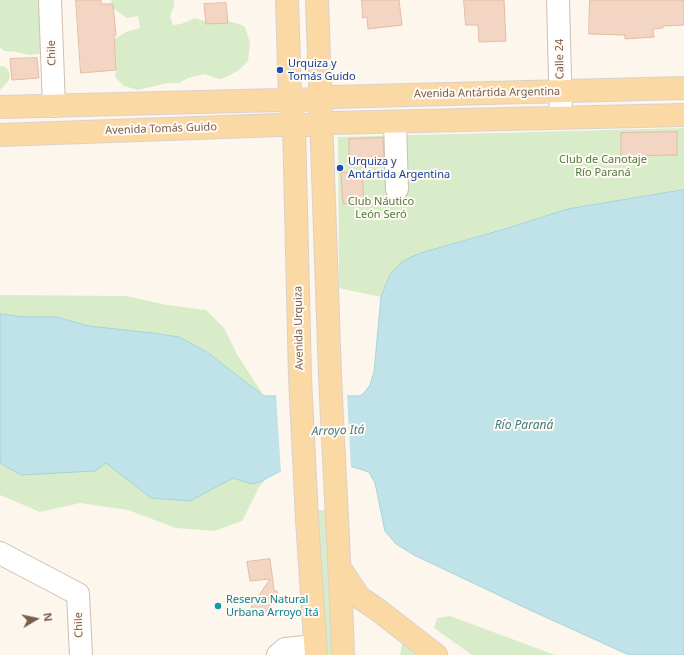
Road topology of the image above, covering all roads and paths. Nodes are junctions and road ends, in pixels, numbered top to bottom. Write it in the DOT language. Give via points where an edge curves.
graph roads {
  1 [pos="50,0"];
  2 [pos="287,0"];
  3 [pos="317,0"];
  4 [pos="558,0"];
  5 [pos="684,88"];
  6 [pos="561,91"];
  7 [pos="290,99"];
  8 [pos="320,99"];
  9 [pos="54,106"];
  10 [pos="0,107"];
  11 [pos="684,114"];
  12 [pos="561,117"];
  13 [pos="395,122"];
  14 [pos="294,124"];
  15 [pos="321,125"];
  16 [pos="0,135"];
  17 [pos="397,189"];
  18 [pos="0,553"];
  19 [pos="340,566"];
  20 [pos="315,651"];
  21 [pos="81,655"];
  22 [pos="278,655"];
  23 [pos="343,655"];
  24 [pos="436,655"];
  1 -- 9 [label="street, Chile"];
  2 -- 7 [label="main road, Avenida Urquiza"];
  3 -- 8 [label="main road"];
  4 -- 6 [label="street, Calle 24"];
  5 -- 6 [label="main road, Avenida Antártida Argentina"];
  6 -- 8 [label="main road, Avenida Antártida Argentina"];
  6 -- 12 [label="street, Calle 24"];
  7 -- 8 [label="main road, Avenida Antártida Argentina"];
  7 -- 9 [label="main road"];
  7 -- 14 [label="main road, Avenida Urquiza"];
  8 -- 15 [label="main road"];
  9 -- 10 [label="main road"];
  11 -- 12 [label="main road"];
  12 -- 13 [label="main road"];
  13 -- 15 [label="main road"];
  13 -- 17 [label="street"];
  14 -- 15 [label="main road, Avenida Tomás Guido"];
  14 -- 16 [label="main road, Avenida Tomás Guido"];
  14 -- 20 [label="main road, Avenida Urquiza" via="300,377"];
  15 -- 19 [label="main road"];
  18 -- 21 [label="street, Chile" via="78,594"];
  19 -- 23 [label="main road"];
  19 -- 24 [label="main road" via="359,597"];
  20 -- 22 [label="street" via="285,649"];
}
